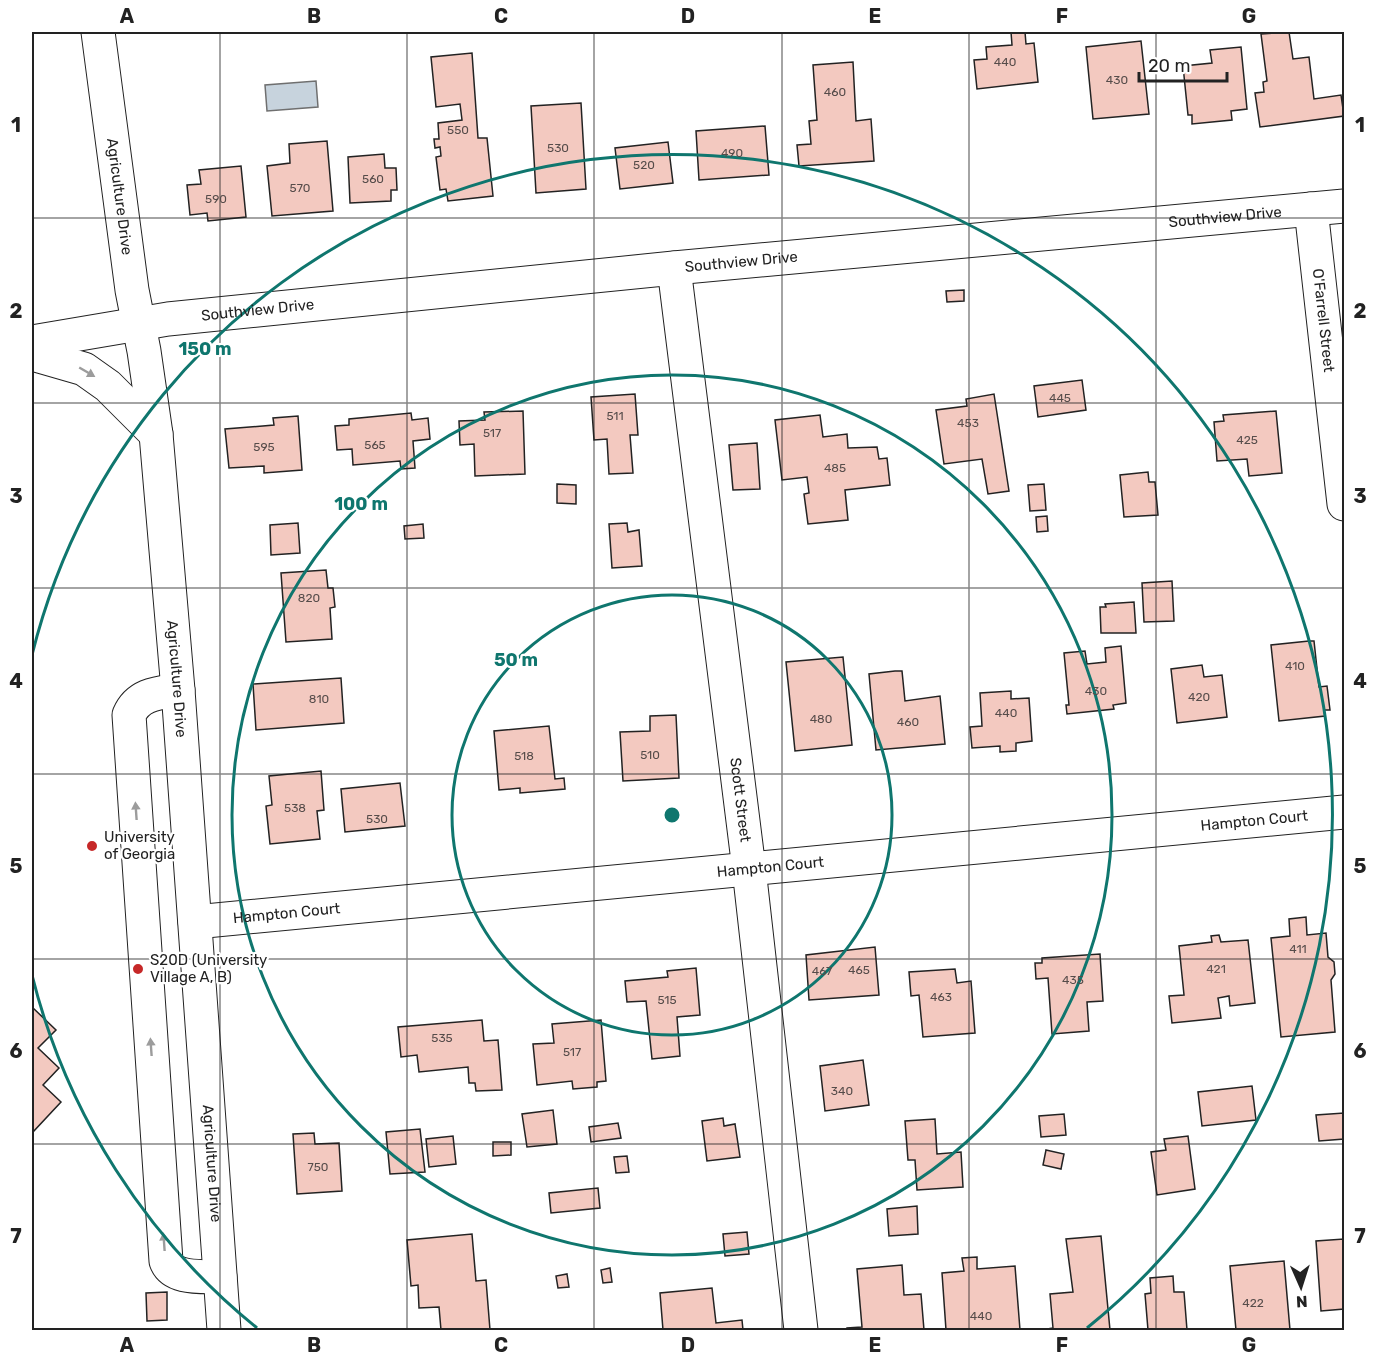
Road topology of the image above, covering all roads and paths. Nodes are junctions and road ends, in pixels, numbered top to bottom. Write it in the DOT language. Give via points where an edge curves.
graph roads {
  1 [pos="98,32"];
  2 [pos="1344,206"];
  3 [pos="1311,209"];
  4 [pos="674,268"];
  5 [pos="138,323"];
  6 [pos="32,342"];
  7 [pos="32,354"];
  8 [pos="156,434"];
  9 [pos="1344,504"];
  10 [pos="178,690"];
  11 [pos="1344,812"];
  12 [pos="749,869"];
  13 [pos="195,921"];
  14 [pos="199,982"];
  15 [pos="148,987"];
  16 [pos="220,1277"];
  17 [pos="224,1330"];
  18 [pos="801,1330"];
  1 -- 5 [label="street, Agriculture Drive"];
  2 -- 3 [label="street, Southview Drive"];
  3 -- 4 [label="street, Southview Drive"];
  3 -- 9 [label="street, O'Farrell Street"];
  4 -- 5 [label="street, Southview Drive"];
  4 -- 12 [label="street, Scott Street"];
  5 -- 6 [label="street, Southview Drive"];
  5 -- 8 [label="street, Agriculture Drive"];
  7 -- 8 [label="street, one-way" via="84,369 108,386"];
  8 -- 10 [label="street, Agriculture Drive"];
  10 -- 13 [label="street, Agriculture Drive"];
  15 -- 10 [label="street, one-way" via="129,716 143,698"];
  11 -- 12 [label="street, Hampton Court"];
  12 -- 13 [label="street, Hampton Court"];
  12 -- 18 [label="street, Scott Street"];
  13 -- 14 [label="street, Agriculture Drive"];
  14 -- 15 [label="street"];
  14 -- 16 [label="street, Agriculture Drive"];
  16 -- 15 [label="street, one-way" via="183,1274 171,1269 166,1261"];
  16 -- 17 [label="street, Agriculture Drive"];
}
